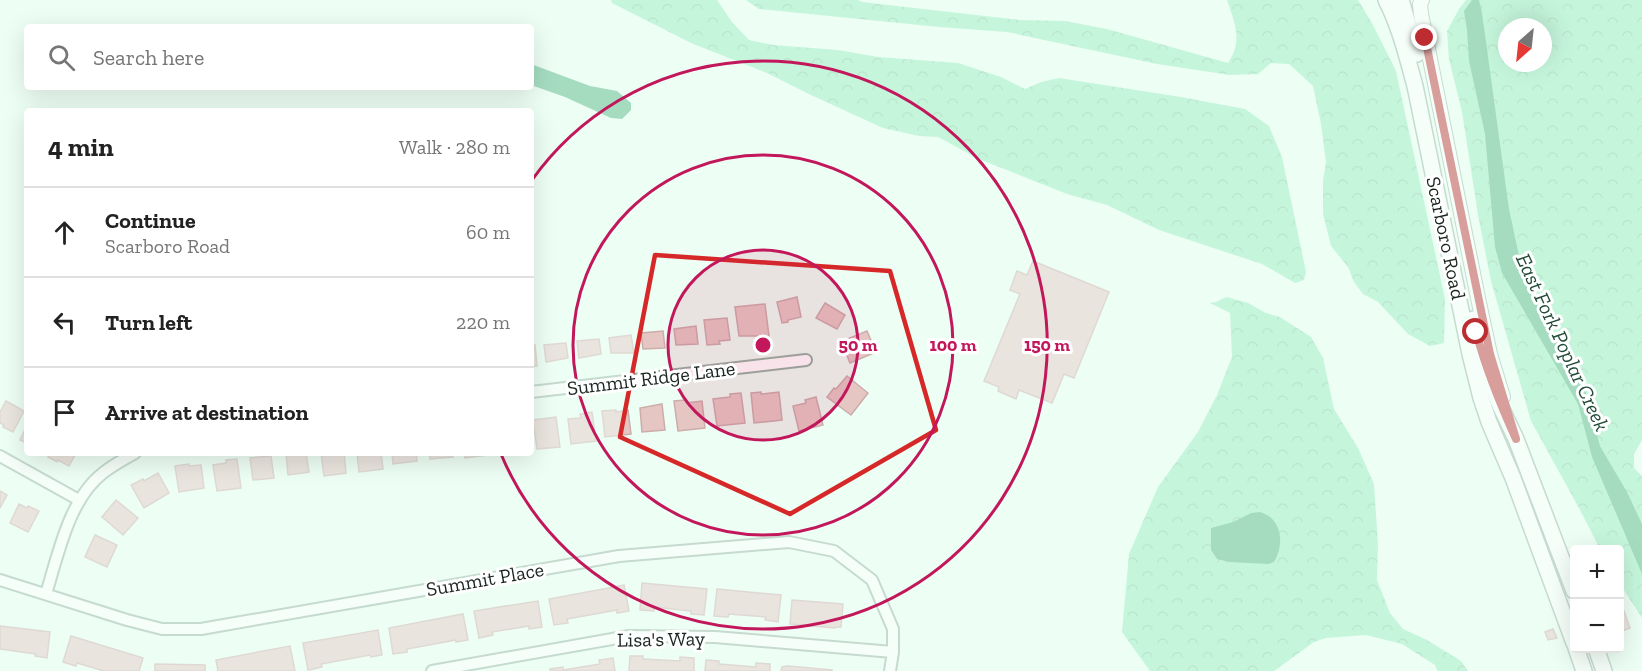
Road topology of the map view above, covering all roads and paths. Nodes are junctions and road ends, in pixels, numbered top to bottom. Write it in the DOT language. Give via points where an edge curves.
graph roads {
  1 [pos="1386,0"];
  2 [pos="1401,0"];
  3 [pos="1422,0"];
  4 [pos="806,360"];
  5 [pos="534,392"];
  6 [pos="1516,439"];
  7 [pos="0,456"];
  8 [pos="130,456"];
  9 [pos="79,500"];
  10 [pos="1570,578"];
  11 [pos="0,579"];
  12 [pos="46,594"];
  13 [pos="1570,630"];
  14 [pos="893,652"];
  15 [pos="1578,653"];
  16 [pos="1598,653"];
  17 [pos="432,671"];
  18 [pos="890,671"];
  19 [pos="1584,671"];
  20 [pos="1604,671"];
  1 -- 13 [label="main road, Scarboro Road" via="1415,86 1481,398"];
  2 -- 6 [label="main road, Scarboro Road" via="1421,68 1476,332 1492,384"];
  3 -- 6 [label="street" via="1421,14 1478,298"];
  4 -- 5 [label="street, Summit Ridge Lane"];
  6 -- 10 [label="main road, Scarboro Road"];
  7 -- 9 [label="street"];
  8 -- 9 [label="street" via="102,474"];
  9 -- 12 [label="street"];
  11 -- 12 [label="street, Summit Place"];
  12 -- 14 [label="street, Summit Place" via="162,629 201,629 619,556 789,542 834,551 872,580 892,629"];
  14 -- 17 [label="street, Lisa's Way" via="715,638 629,636"];
  14 -- 18 [label="street, Summit Place"];
  15 -- 19 [label="main road"];
  16 -- 20 [label="main road"];
}
